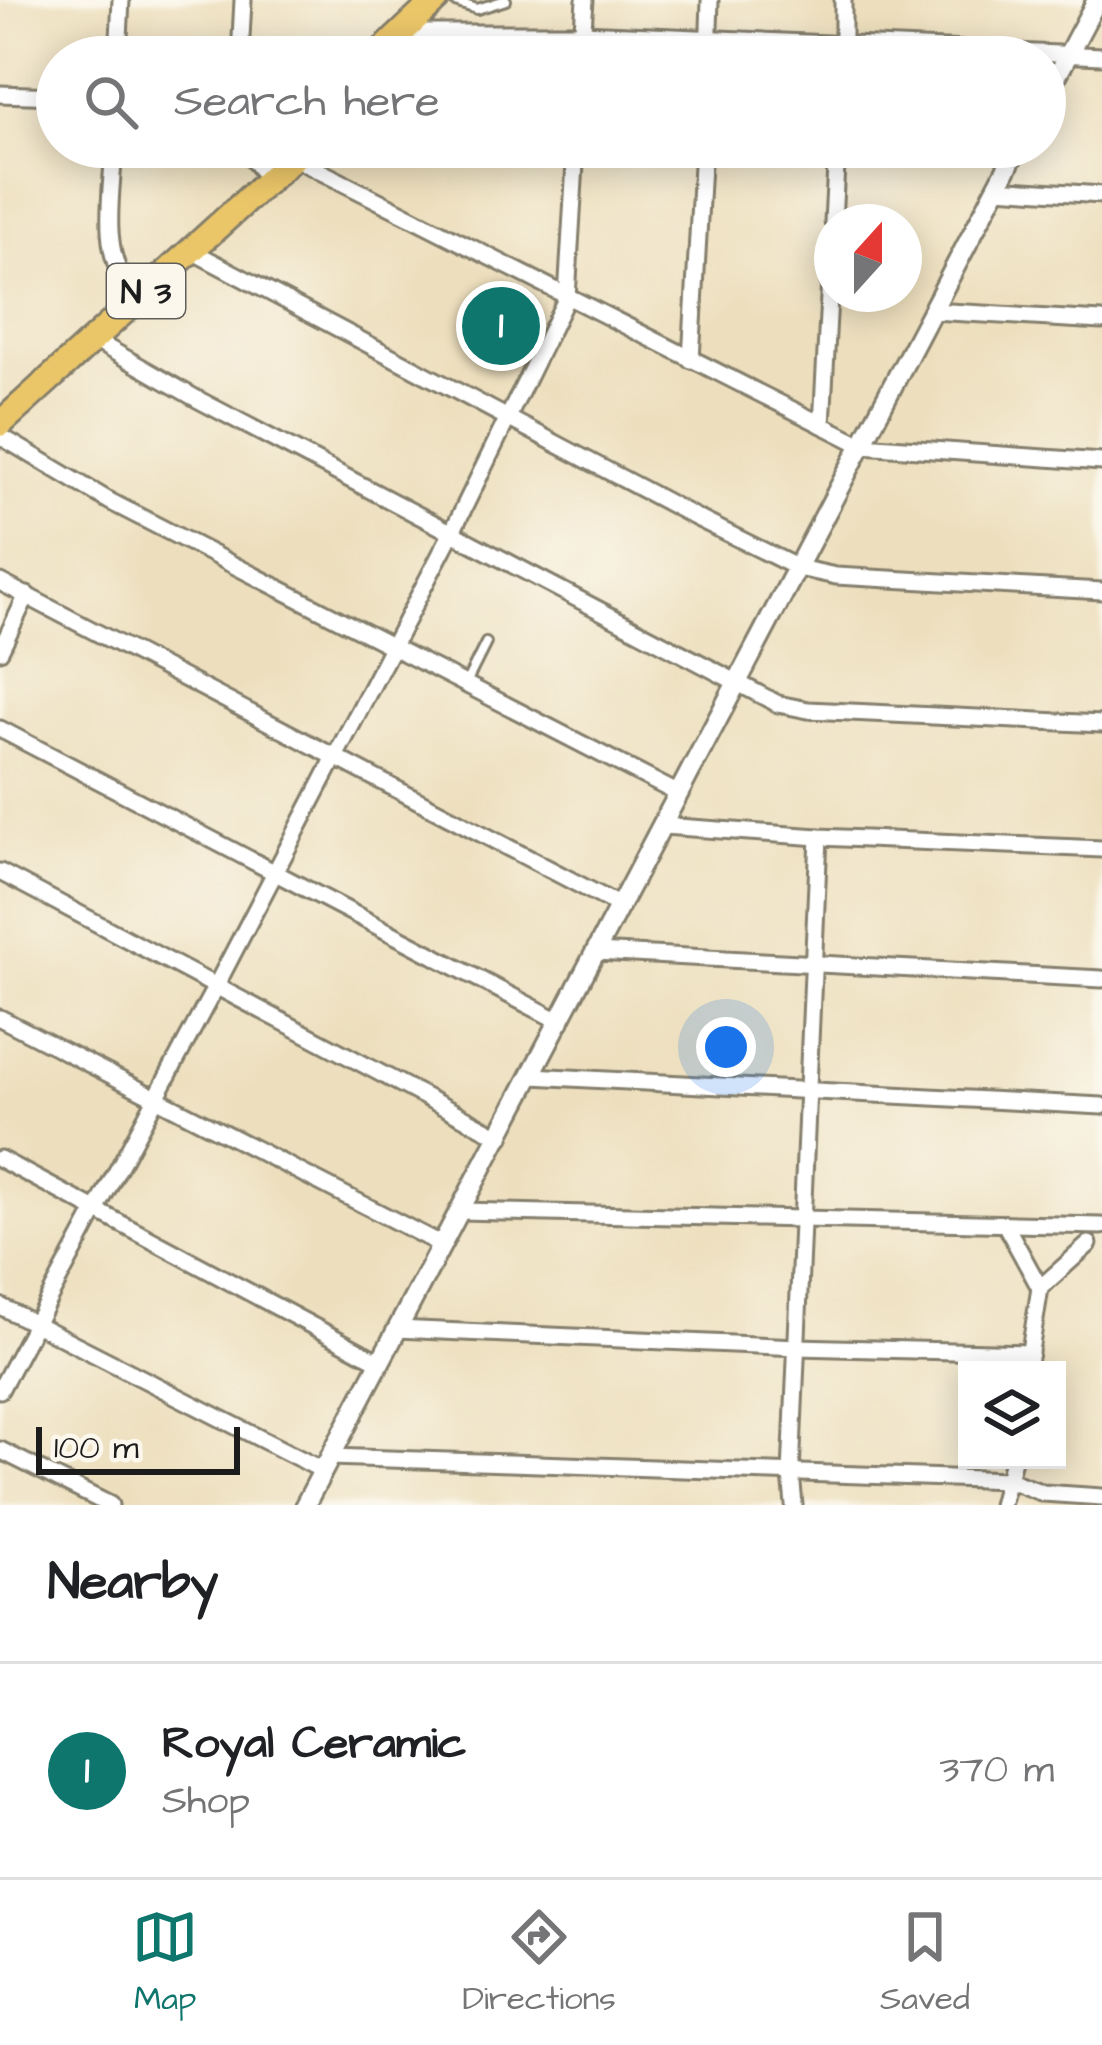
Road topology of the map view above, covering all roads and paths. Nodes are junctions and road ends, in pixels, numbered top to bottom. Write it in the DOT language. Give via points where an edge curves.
graph roads {
  1 [pos="121,0"];
  2 [pos="243,0"];
  3 [pos="506,0"];
  4 [pos="585,0"];
  5 [pos="710,0"];
  6 [pos="843,0"];
  7 [pos="1097,0"];
  8 [pos="449,1"];
  9 [pos="414,31"];
  10 [pos="582,33"];
  11 [pos="119,36"];
  12 [pos="241,36"];
  13 [pos="407,36"];
  14 [pos="411,36"];
  15 [pos="582,36"];
  16 [pos="607,36"];
  17 [pos="708,36"];
  18 [pos="843,36"];
  19 [pos="1068,55"];
  20 [pos="1102,56"];
  21 [pos="1066,59"];
  22 [pos="0,94"];
  23 [pos="36,95"];
  24 [pos="113,168"];
  25 [pos="253,168"];
  26 [pos="254,168"];
  27 [pos="322,168"];
  28 [pos="575,168"];
  29 [pos="702,168"];
  30 [pos="837,168"];
  31 [pos="1007,168"];
  32 [pos="996,188"];
  33 [pos="1102,195"];
  34 [pos="834,204"];
  35 [pos="190,250"];
  36 [pos="128,287"];
  37 [pos="568,297"];
  38 [pos="932,311"];
  39 [pos="828,312"];
  40 [pos="1102,321"];
  41 [pos="92,339"];
  42 [pos="691,360"];
  43 [pos="0,405"];
  44 [pos="508,419"];
  45 [pos="0,424"];
  46 [pos="821,425"];
  47 [pos="0,436"];
  48 [pos="862,446"];
  49 [pos="1102,462"];
  50 [pos="452,532"];
  51 [pos="799,568"];
  52 [pos="0,582"];
  53 [pos="1102,591"];
  54 [pos="26,595"];
  55 [pos="486,643"];
  56 [pos="389,648"];
  57 [pos="0,651"];
  58 [pos="734,682"];
  59 [pos="465,686"];
  60 [pos="1102,724"];
  61 [pos="0,729"];
  62 [pos="335,756"];
  63 [pos="679,794"];
  64 [pos="662,826"];
  65 [pos="819,837"];
  66 [pos="1102,849"];
  67 [pos="276,871"];
  68 [pos="0,872"];
  69 [pos="620,906"];
  70 [pos="596,952"];
  71 [pos="812,967"];
  72 [pos="1102,980"];
  73 [pos="217,984"];
  74 [pos="0,1018"];
  75 [pos="561,1022"];
  76 [pos="532,1076"];
  77 [pos="806,1093"];
  78 [pos="157,1097"];
  79 [pos="1102,1106"];
  80 [pos="501,1137"];
  81 [pos="0,1159"];
  82 [pos="97,1210"];
  83 [pos="461,1211"];
  84 [pos="802,1222"];
  85 [pos="1005,1224"];
  86 [pos="1052,1225"];
  87 [pos="1102,1226"];
  88 [pos="442,1245"];
  89 [pos="1096,1247"];
  90 [pos="1040,1288"];
  91 [pos="0,1306"];
  92 [pos="35,1324"];
  93 [pos="397,1330"];
  94 [pos="797,1347"];
  95 [pos="1028,1361"];
  96 [pos="380,1362"];
  97 [pos="0,1390"];
  98 [pos="0,1450"];
  99 [pos="326,1463"];
  100 [pos="1012,1469"];
  101 [pos="791,1474"];
  102 [pos="1010,1480"];
  103 [pos="1102,1497"];
  104 [pos="110,1505"];
  105 [pos="304,1505"];
  106 [pos="794,1505"];
  107 [pos="1001,1505"];
  1 -- 11 [label="street"];
  2 -- 12 [label="street"];
  3 -- 8 [label="lane" via="477,9"];
  4 -- 10 [label="street"];
  5 -- 17 [label="street"];
  6 -- 18 [label="street"];
  7 -- 19 [label="street"];
  8 -- 9 [label="main road"];
  9 -- 10 [label="street"];
  9 -- 13 [label="main road"];
  9 -- 14 [label="main road"];
  10 -- 15 [label="street"];
  10 -- 16 [label="street"];
  19 -- 20 [label="street"];
  19 -- 21 [label="street"];
  22 -- 23 [label="street"];
  24 -- 36 [label="street" via="111,248"];
  25 -- 36 [label="main road, N 3"];
  26 -- 35 [label="main road, N 3"];
  27 -- 37 [label="street"];
  28 -- 37 [label="street"];
  29 -- 42 [label="street"];
  30 -- 34 [label="street"];
  31 -- 32 [label="street"];
  32 -- 33 [label="street"];
  32 -- 38 [label="street"];
  35 -- 41 [label="main road, N 3"];
  35 -- 44 [label="street"];
  36 -- 43 [label="main road, N 3"];
  37 -- 42 [label="street"];
  37 -- 44 [label="street"];
  38 -- 40 [label="street"];
  38 -- 48 [label="street"];
  39 -- 46 [label="street"];
  41 -- 45 [label="main road, N 3"];
  41 -- 50 [label="street"];
  42 -- 46 [label="street"];
  44 -- 50 [label="street"];
  44 -- 51 [label="street"];
  46 -- 48 [label="street"];
  47 -- 56 [label="street"];
  48 -- 49 [label="street"];
  48 -- 51 [label="street"];
  50 -- 56 [label="street"];
  50 -- 58 [label="street"];
  51 -- 53 [label="street"];
  51 -- 58 [label="street"];
  52 -- 54 [label="street"];
  54 -- 57 [label="street"];
  54 -- 62 [label="street"];
  55 -- 59 [label="lane"];
  56 -- 59 [label="street"];
  56 -- 62 [label="street"];
  58 -- 60 [label="street" via="808,710"];
  58 -- 63 [label="street"];
  59 -- 63 [label="street"];
  61 -- 67 [label="street"];
  62 -- 67 [label="street"];
  62 -- 69 [label="street"];
  63 -- 64 [label="street"];
  64 -- 65 [label="street"];
  64 -- 69 [label="street"];
  65 -- 66 [label="street"];
  65 -- 71 [label="street"];
  67 -- 73 [label="street"];
  67 -- 75 [label="street"];
  68 -- 73 [label="street"];
  69 -- 70 [label="street"];
  70 -- 71 [label="street"];
  70 -- 75 [label="street"];
  71 -- 72 [label="street"];
  71 -- 77 [label="street"];
  73 -- 78 [label="street"];
  73 -- 80 [label="street"];
  74 -- 78 [label="street"];
  75 -- 76 [label="street"];
  76 -- 77 [label="street"];
  76 -- 80 [label="street"];
  77 -- 79 [label="street"];
  77 -- 84 [label="street"];
  78 -- 82 [label="street"];
  78 -- 88 [label="street"];
  80 -- 83 [label="street"];
  81 -- 82 [label="street"];
  82 -- 92 [label="street"];
  82 -- 96 [label="street"];
  83 -- 84 [label="street"];
  83 -- 88 [label="street"];
  84 -- 85 [label="street"];
  84 -- 94 [label="street"];
  85 -- 86 [label="street"];
  85 -- 90 [label="street"];
  86 -- 87 [label="street"];
  86 -- 89 [label="street"];
  88 -- 93 [label="street"];
  89 -- 90 [label="street"];
  90 -- 95 [label="street"];
  91 -- 92 [label="street"];
  92 -- 97 [label="street"];
  92 -- 99 [label="street"];
  93 -- 94 [label="street"];
  93 -- 96 [label="street"];
  94 -- 95 [label="street"];
  94 -- 101 [label="street"];
  96 -- 99 [label="street"];
  98 -- 104 [label="street"];
  99 -- 101 [label="street"];
  99 -- 105 [label="street"];
  100 -- 102 [label="street"];
  101 -- 102 [label="street"];
  101 -- 106 [label="street"];
  102 -- 103 [label="street" via="1042,1493"];
  102 -- 107 [label="street"];
}
